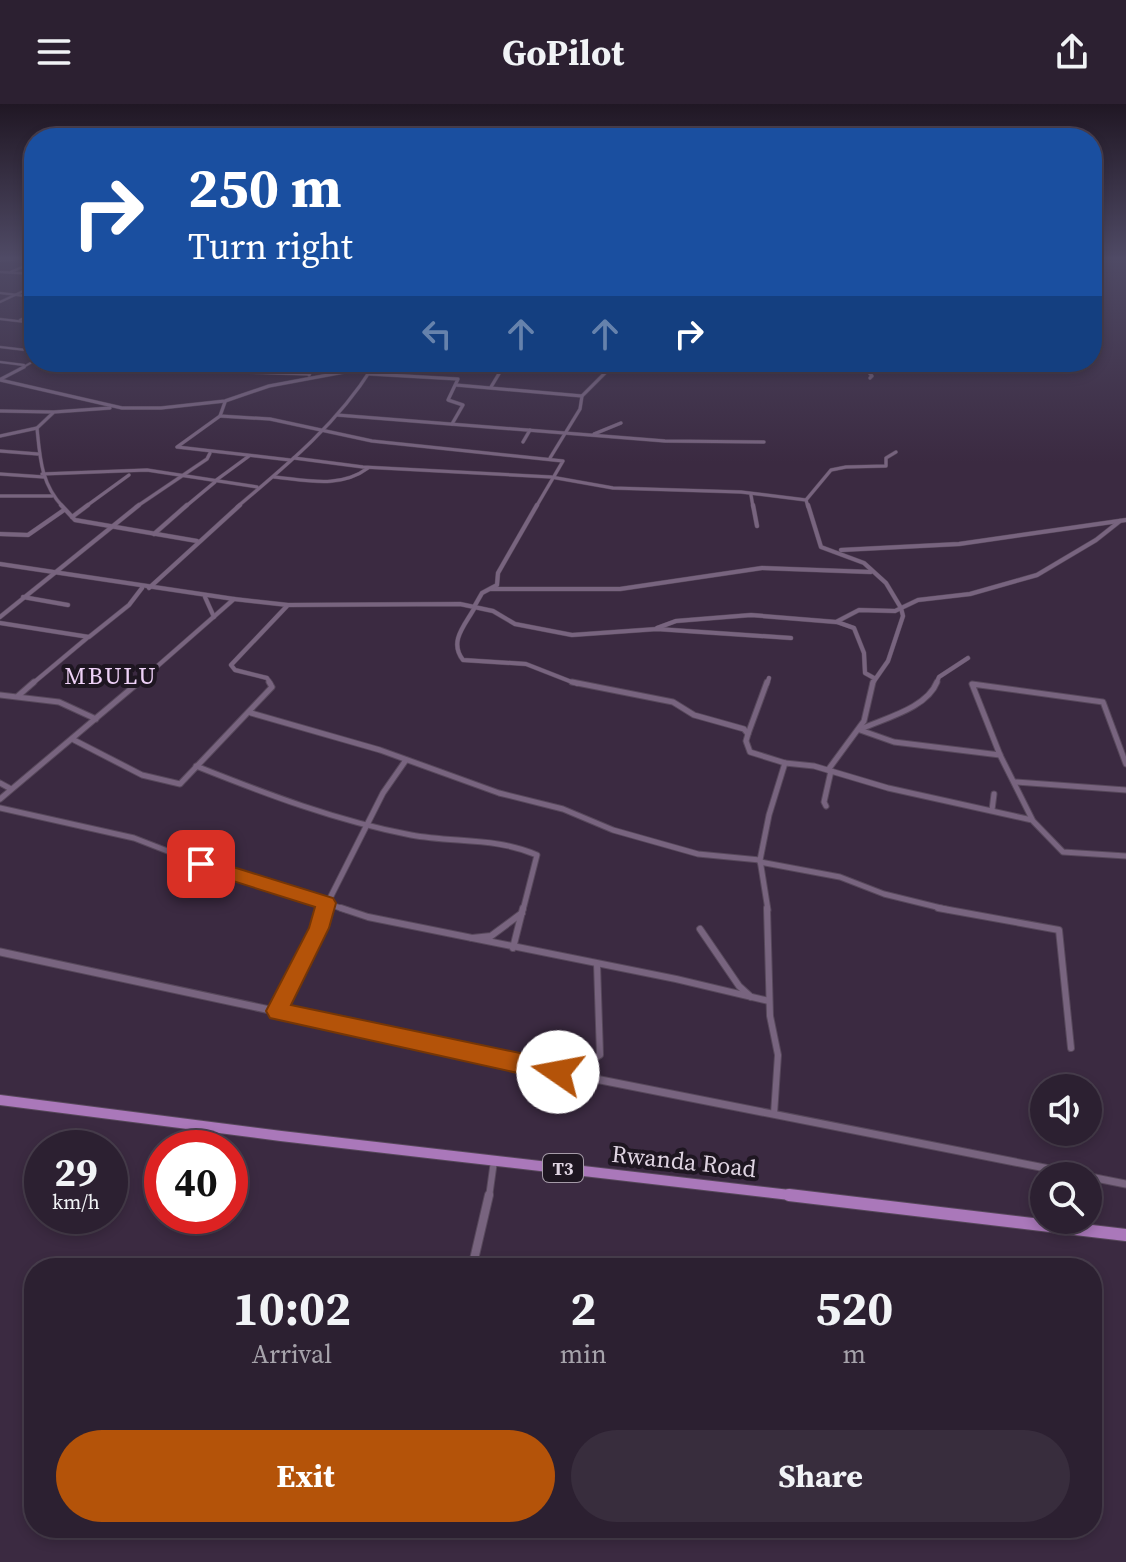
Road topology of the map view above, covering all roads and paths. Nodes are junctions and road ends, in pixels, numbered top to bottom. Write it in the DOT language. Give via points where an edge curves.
graph roads {
  1 [pos="0,347"];
  2 [pos="24,350"];
  3 [pos="0,362"];
  4 [pos="24,366"];
  5 [pos="24,367"];
  6 [pos="230,372"];
  7 [pos="311,372"];
  8 [pos="338,372"];
  9 [pos="500,372"];
  10 [pos="605,372"];
  11 [pos="869,372"];
  12 [pos="369,374"];
  13 [pos="310,376"];
  14 [pos="870,378"];
  15 [pos="0,379"];
  16 [pos="456,385"];
  17 [pos="491,387"];
  18 [pos="582,396"];
  19 [pos="225,401"];
  20 [pos="122,408"];
  21 [pos="0,411"];
  22 [pos="54,412"];
  23 [pos="337,415"];
  24 [pos="220,416"];
  25 [pos="621,423"];
  26 [pos="452,424"];
  27 [pos="37,428"];
  28 [pos="323,430"];
  29 [pos="530,430"];
  30 [pos="564,434"];
  31 [pos="0,436"];
  32 [pos="590,436"];
  33 [pos="523,442"];
  34 [pos="764,442"];
  35 [pos="0,451"];
  36 [pos="896,452"];
  37 [pos="210,453"];
  38 [pos="38,454"];
  39 [pos="250,456"];
  40 [pos="550,458"];
  41 [pos="293,459"];
  42 [pos="369,467"];
  43 [pos="0,474"];
  44 [pos="131,474"];
  45 [pos="180,475"];
  46 [pos="43,476"];
  47 [pos="273,476"];
  48 [pos="551,477"];
  49 [pos="215,481"];
  50 [pos="258,487"];
  51 [pos="751,495"];
  52 [pos="0,496"];
  53 [pos="52,496"];
  54 [pos="806,500"];
  55 [pos="64,510"];
  56 [pos="72,517"];
  57 [pos="1123,520"];
  58 [pos="757,526"];
  59 [pos="109,528"];
  60 [pos="0,534"];
  61 [pos="154,534"];
  62 [pos="198,541"];
  63 [pos="831,551"];
  64 [pos="0,564"];
  65 [pos="872,572"];
  66 [pos="51,574"];
  67 [pos="143,587"];
  68 [pos="149,588"];
  69 [pos="490,589"];
  70 [pos="205,596"];
  71 [pos="23,597"];
  72 [pos="234,599"];
  73 [pos="68,605"];
  74 [pos="288,605"];
  75 [pos="475,607"];
  76 [pos="902,609"];
  77 [pos="0,617"];
  78 [pos="215,618"];
  79 [pos="836,622"];
  80 [pos="0,623"];
  81 [pos="657,629"];
  82 [pos="87,637"];
  83 [pos="791,638"];
  84 [pos="968,658"];
  85 [pos="769,678"];
  86 [pos="874,678"];
  87 [pos="0,695"];
  88 [pos="17,697"];
  89 [pos="251,713"];
  90 [pos="96,719"];
  91 [pos="860,730"];
  92 [pos="748,734"];
  93 [pos="74,740"];
  94 [pos="1000,755"];
  95 [pos="406,760"];
  96 [pos="785,763"];
  97 [pos="1126,764"];
  98 [pos="196,766"];
  99 [pos="830,770"];
  100 [pos="1014,782"];
  101 [pos="0,783"];
  102 [pos="11,789"];
  103 [pos="1126,790"];
  104 [pos="994,794"];
  105 [pos="0,799"];
  106 [pos="826,806"];
  107 [pos="0,808"];
  108 [pos="992,810"];
  109 [pos="1032,820"];
  110 [pos="367,823"];
  111 [pos="1126,856"];
  112 [pos="760,861"];
  113 [pos="326,903"];
  114 [pos="524,911"];
  115 [pos="700,929"];
  116 [pos="463,938"];
  117 [pos="513,948"];
  118 [pos="0,952"];
  119 [pos="597,964"];
  120 [pos="752,997"];
  121 [pos="769,1001"];
  122 [pos="277,1011"];
  123 [pos="1071,1048"];
  124 [pos="558,1072"];
  125 [pos="0,1100"];
  126 [pos="774,1114"];
  127 [pos="494,1160"];
  128 [pos="1126,1184"];
  129 [pos="1126,1235"];
  130 [pos="474,1258"];
  1 -- 2 [label="street"];
  3 -- 4 [label="street"];
  5 -- 15 [label="street"];
  6 -- 13 [label="street"];
  7 -- 13 [label="street"];
  8 -- 13 [label="street"];
  9 -- 17 [label="street"];
  10 -- 18 [label="street"];
  11 -- 14 [label="street"];
  12 -- 16 [label="street" via="458,379"];
  12 -- 23 [label="street"];
  13 -- 19 [label="street"];
  15 -- 20 [label="street"];
  16 -- 17 [label="street"];
  16 -- 26 [label="street" via="448,400 463,405"];
  17 -- 18 [label="street"];
  18 -- 30 [label="street"];
  19 -- 20 [label="street"];
  19 -- 24 [label="street"];
  20 -- 22 [label="street"];
  21 -- 22 [label="street"];
  22 -- 27 [label="street"];
  23 -- 26 [label="street"];
  23 -- 28 [label="street"];
  24 -- 28 [label="street"];
  24 -- 37 [label="street" via="177,446"];
  25 -- 32 [label="street"];
  26 -- 29 [label="street"];
  27 -- 31 [label="street"];
  27 -- 38 [label="street"];
  28 -- 40 [label="street" via="372,441"];
  28 -- 41 [label="street"];
  29 -- 30 [label="street"];
  29 -- 33 [label="street"];
  30 -- 32 [label="street"];
  30 -- 40 [label="street"];
  32 -- 34 [label="street"];
  35 -- 38 [label="street"];
  36 -- 54 [label="street" via="886,458 886,466 833,469"];
  37 -- 39 [label="street"];
  37 -- 45 [label="street"];
  38 -- 46 [label="street"];
  39 -- 41 [label="street"];
  39 -- 49 [label="street"];
  40 -- 48 [label="street" via="563,463"];
  41 -- 42 [label="street"];
  41 -- 47 [label="street"];
  42 -- 47 [label="street" via="338,482"];
  42 -- 48 [label="street"];
  43 -- 46 [label="street"];
  44 -- 45 [label="street" via="147,470"];
  44 -- 46 [label="street"];
  44 -- 56 [label="street"];
  45 -- 49 [label="street"];
  45 -- 59 [label="street"];
  46 -- 53 [label="street"];
  47 -- 50 [label="street"];
  48 -- 51 [label="street" via="613,488"];
  48 -- 69 [label="street"];
  49 -- 50 [label="street"];
  49 -- 61 [label="street"];
  50 -- 62 [label="street"];
  51 -- 54 [label="street"];
  51 -- 58 [label="street"];
  52 -- 53 [label="street"];
  53 -- 55 [label="street"];
  54 -- 63 [label="street" via="820,545"];
  55 -- 56 [label="street"];
  55 -- 60 [label="street" via="28,535"];
  56 -- 59 [label="street"];
  57 -- 63 [label="street" via="941,546"];
  57 -- 76 [label="street" via="1027,580 918,600"];
  59 -- 61 [label="street"];
  59 -- 66 [label="street"];
  61 -- 62 [label="street"];
  62 -- 68 [label="street"];
  63 -- 65 [label="street" via="860,560"];
  64 -- 66 [label="street"];
  65 -- 69 [label="street" via="762,568 620,589"];
  65 -- 76 [label="street" via="888,584"];
  66 -- 67 [label="street"];
  66 -- 71 [label="street"];
  67 -- 68 [label="street"];
  67 -- 82 [label="street" via="129,605"];
  68 -- 70 [label="street"];
  69 -- 75 [label="street"];
  70 -- 72 [label="street"];
  70 -- 78 [label="street"];
  71 -- 73 [label="street"];
  71 -- 77 [label="street"];
  72 -- 74 [label="street"];
  72 -- 78 [label="street"];
  74 -- 75 [label="street"];
  74 -- 89 [label="street" via="231,665 272,683"];
  75 -- 81 [label="street" via="552,633 585,636"];
  75 -- 92 [label="street" via="455,644 463,660 526,664 572,684 661,699"];
  76 -- 79 [label="street" via="859,610"];
  76 -- 86 [label="street" via="888,661"];
  78 -- 90 [label="street"];
  79 -- 81 [label="street" via="747,615 676,621"];
  79 -- 86 [label="street" via="854,628 865,673"];
  80 -- 82 [label="street"];
  81 -- 83 [label="street"];
  82 -- 88 [label="street"];
  84 -- 91 [label="street" via="939,677 919,703"];
  85 -- 92 [label="street"];
  86 -- 91 [label="street"];
  87 -- 88 [label="street"];
  88 -- 90 [label="street" via="59,702"];
  89 -- 95 [label="street"];
  89 -- 98 [label="street"];
  90 -- 93 [label="street"];
  91 -- 94 [label="street" via="894,742"];
  91 -- 99 [label="street"];
  92 -- 96 [label="street" via="750,752"];
  93 -- 98 [label="street" via="169,786 180,784"];
  93 -- 102 [label="street"];
  94 -- 97 [label="street" via="972,684 1103,702"];
  94 -- 100 [label="street"];
  95 -- 110 [label="street"];
  95 -- 112 [label="street" via="613,830 698,854"];
  96 -- 99 [label="street"];
  96 -- 112 [label="street"];
  98 -- 110 [label="street" via="255,790"];
  99 -- 106 [label="street"];
  99 -- 108 [label="street"];
  100 -- 103 [label="street"];
  100 -- 109 [label="street"];
  101 -- 102 [label="street"];
  102 -- 105 [label="street"];
  104 -- 108 [label="street"];
  107 -- 113 [label="street" via="134,838"];
  108 -- 109 [label="street"];
  109 -- 111 [label="street" via="1063,852"];
  110 -- 113 [label="street"];
  110 -- 114 [label="street" via="417,836 492,842 537,855"];
  112 -- 121 [label="street" via="769,919"];
  112 -- 123 [label="street" via="840,877 938,908 1059,930"];
  113 -- 116 [label="street"];
  113 -- 122 [label="street"];
  114 -- 116 [label="street" via="491,936"];
  114 -- 117 [label="street"];
  115 -- 120 [label="street"];
  116 -- 117 [label="street"];
  117 -- 119 [label="street"];
  118 -- 122 [label="street"];
  119 -- 120 [label="street"];
  119 -- 124 [label="street" via="600,1055 589,1064 563,1065"];
  120 -- 121 [label="street"];
  121 -- 126 [label="street" via="778,1055"];
  122 -- 124 [label="street"];
  124 -- 126 [label="street"];
  125 -- 127 [label="highway, Rwanda Road / T3"];
  126 -- 128 [label="street"];
  127 -- 129 [label="highway, Rwanda Road / T3"];
  127 -- 130 [label="street"];
}
